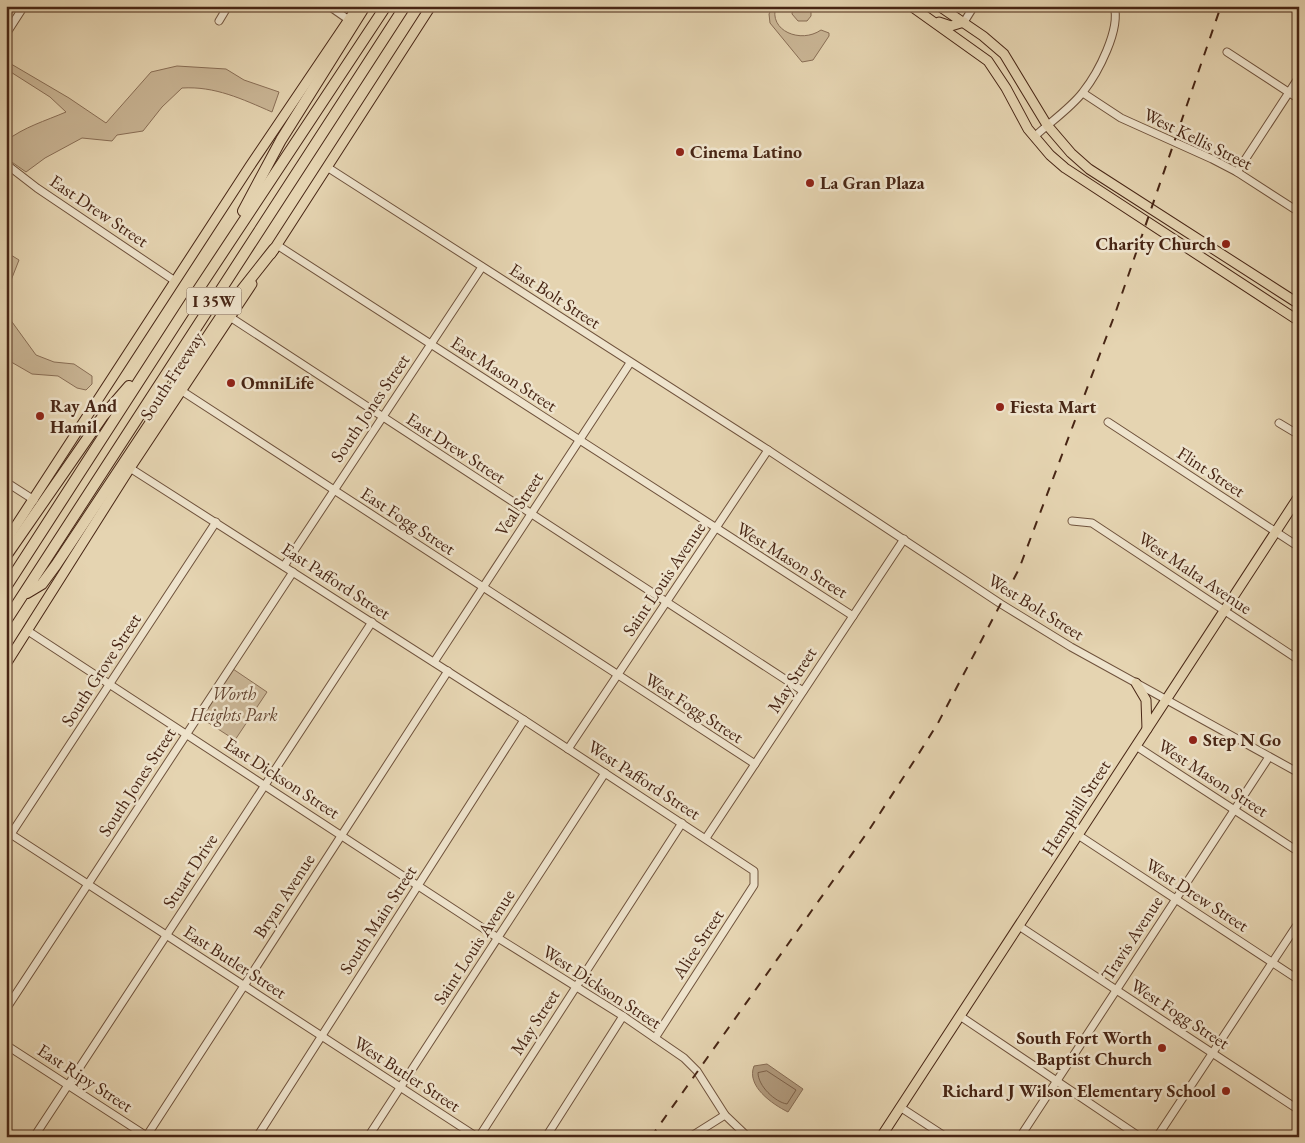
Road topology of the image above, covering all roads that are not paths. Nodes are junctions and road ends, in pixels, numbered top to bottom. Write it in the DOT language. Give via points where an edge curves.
graph roads {
  1 [pos="24,6"];
  2 [pos="228,6"];
  3 [pos="329,6"];
  4 [pos="358,6"];
  5 [pos="365,6"];
  6 [pos="386,6"];
  7 [pos="405,6"];
  8 [pos="431,6"];
  9 [pos="911,6"];
  10 [pos="939,6"];
  11 [pos="974,6"];
  12 [pos="1114,6"];
  13 [pos="930,18"];
  14 [pos="349,20"];
  15 [pos="219,21"];
  16 [pos="964,22"];
  17 [pos="6,34"];
  18 [pos="1228,52"];
  19 [pos="1299,77"];
  20 [pos="1289,92"];
  21 [pos="1082,93"];
  22 [pos="1299,99"];
  23 [pos="1047,125"];
  24 [pos="1034,137"];
  25 [pos="6,164"];
  26 [pos="327,166"];
  27 [pos="1237,172"];
  28 [pos="1299,212"];
  29 [pos="276,247"];
  30 [pos="213,267"];
  31 [pos="482,267"];
  32 [pos="175,281"];
  33 [pos="1276,290"];
  34 [pos="1265,299"];
  35 [pos="1299,304"];
  36 [pos="230,317"];
  37 [pos="1299,321"];
  38 [pos="431,344"];
  39 [pos="153,359"];
  40 [pos="630,362"];
  41 [pos="182,391"];
  42 [pos="382,417"];
  43 [pos="1108,422"];
  44 [pos="1279,423"];
  45 [pos="1299,435"];
  46 [pos="578,441"];
  47 [pos="768,450"];
  48 [pos="130,468"];
  49 [pos="6,482"];
  50 [pos="334,490"];
  51 [pos="1299,496"];
  52 [pos="34,500"];
  53 [pos="530,514"];
  54 [pos="1072,521"];
  55 [pos="216,522"];
  56 [pos="715,529"];
  57 [pos="1276,531"];
  58 [pos="904,539"];
  59 [pos="6,541"];
  60 [pos="1299,547"];
  61 [pos="6,556"];
  62 [pos="284,566"];
  63 [pos="293,572"];
  64 [pos="6,587"];
  65 [pos="482,588"];
  66 [pos="24,595"];
  67 [pos="666,603"];
  68 [pos="1225,611"];
  69 [pos="853,616"];
  70 [pos="6,621"];
  71 [pos="372,622"];
  72 [pos="28,632"];
  73 [pos="1299,660"];
  74 [pos="434,662"];
  75 [pos="6,664"];
  76 [pos="448,671"];
  77 [pos="617,676"];
  78 [pos="1136,683"];
  79 [pos="110,684"];
  80 [pos="803,691"];
  81 [pos="1166,700"];
  82 [pos="524,720"];
  83 [pos="1147,729"];
  84 [pos="187,734"];
  85 [pos="1136,746"];
  86 [pos="568,749"];
  87 [pos="1270,757"];
  88 [pos="755,764"];
  89 [pos="605,773"];
  90 [pos="1299,773"];
  91 [pos="265,785"];
  92 [pos="1234,810"];
  93 [pos="682,823"];
  94 [pos="9,833"];
  95 [pos="341,835"];
  96 [pos="1078,835"];
  97 [pos="706,838"];
  98 [pos="1299,852"];
  99 [pos="747,865"];
  100 [pos="88,884"];
  101 [pos="418,885"];
  102 [pos="1176,899"];
  103 [pos="1299,922"];
  104 [pos="1019,926"];
  105 [pos="166,935"];
  106 [pos="498,938"];
  107 [pos="1272,963"];
  108 [pos="1299,980"];
  109 [pos="244,986"];
  110 [pos="576,986"];
  111 [pos="1116,990"];
  112 [pos="6,1008"];
  113 [pos="623,1016"];
  114 [pos="960,1016"];
  115 [pos="321,1036"];
  116 [pos="655,1038"];
  117 [pos="6,1045"];
  118 [pos="1212,1053"];
  119 [pos="1057,1080"];
  120 [pos="68,1085"];
  121 [pos="401,1087"];
  122 [pos="900,1107"];
  123 [pos="1299,1110"];
  124 [pos="725,1114"];
  125 [pos="147,1136"];
  126 [pos="746,1136"];
  127 [pos="34,1137"];
  128 [pos="257,1137"];
  129 [pos="368,1137"];
  130 [pos="478,1137"];
  131 [pos="546,1137"];
  132 [pos="690,1137"];
  133 [pos="881,1137"];
  134 [pos="946,1137"];
  135 [pos="1020,1137"];
  136 [pos="1140,1137"];
  137 [pos="1157,1137"];
  1 -- 17 [label="street"];
  2 -- 15 [label="street"];
  3 -- 14 [label="street"];
  4 -- 14 [label="main road"];
  5 -- 30 [label="highway" via="281,140"];
  6 -- 30 [label="highway, South Freeway / I 35W"];
  7 -- 66 [label="highway, South Freeway / I 35W"];
  8 -- 26 [label="main road, South Freeway"];
  9 -- 13 [label="main road"];
  10 -- 16 [label="main road"];
  11 -- 16 [label="street"];
  12 -- 21 [label="street" via="1117,17 1113,33"];
  13 -- 16 [label="main road" via="951,26"];
  13 -- 24 [label="main road" via="988,61"];
  14 -- 32 [label="main road"];
  16 -- 23 [label="main road" via="1010,62"];
  18 -- 20 [label="street"];
  19 -- 20 [label="street"];
  20 -- 22 [label="street"];
  20 -- 27 [label="street"];
  21 -- 23 [label="street"];
  21 -- 27 [label="street, West Kellis Street" via="1120,118"];
  23 -- 24 [label="street"];
  23 -- 33 [label="main road" via="1071,154 1104,180"];
  24 -- 34 [label="main road" via="1057,161 1084,181"];
  25 -- 32 [label="street, East Drew Street"];
  26 -- 29 [label="main road, South Freeway"];
  26 -- 31 [label="street, East Bolt Street"];
  27 -- 28 [label="street, West Kellis Street"];
  29 -- 36 [label="main road, South Freeway"];
  29 -- 38 [label="street, East Mason Street"];
  29 -- 66 [label="highway" via="228,307 56,565 42,584"];
  30 -- 39 [label="highway, South Freeway / I 35W"];
  31 -- 38 [label="street, South Jones Street"];
  31 -- 40 [label="street, East Bolt Street"];
  32 -- 52 [label="main road"];
  33 -- 34 [label="main road"];
  33 -- 35 [label="main road"];
  34 -- 37 [label="main road"];
  36 -- 41 [label="main road, South Freeway"];
  36 -- 42 [label="street, East Drew Street"];
  38 -- 42 [label="street, South Jones Street"];
  38 -- 46 [label="street, East Mason Street"];
  39 -- 61 [label="highway" via="103,416"];
  39 -- 64 [label="highway, South Freeway / I 35W"];
  40 -- 46 [label="street, Veal Street"];
  40 -- 47 [label="street, East Bolt Street"];
  41 -- 48 [label="main road, South Freeway"];
  41 -- 50 [label="street, East Fogg Street"];
  42 -- 50 [label="street, South Jones Street"];
  42 -- 53 [label="street, East Drew Street"];
  43 -- 57 [label="street, Flint Street"];
  44 -- 45 [label="street"];
  46 -- 53 [label="street, Veal Street"];
  46 -- 56 [label="street, East Mason Street"];
  47 -- 56 [label="street, Saint Louis Avenue"];
  47 -- 58 [label="street, West Bolt Street"];
  48 -- 55 [label="street, East Pafford Street"];
  48 -- 72 [label="main road, South Freeway"];
  49 -- 52 [label="street"];
  50 -- 62 [label="street, South Jones Street"];
  50 -- 65 [label="street, East Fogg Street"];
  51 -- 57 [label="main road, Hemphill Street"];
  52 -- 59 [label="main road"];
  53 -- 65 [label="street, Veal Street"];
  53 -- 67 [label="street, East Drew Street"];
  54 -- 68 [label="street, West Malta Avenue" via="1092,522"];
  55 -- 62 [label="street, East Pafford Street"];
  55 -- 79 [label="street, South Grove Street"];
  56 -- 67 [label="street, Saint Louis Avenue"];
  56 -- 69 [label="street, West Mason Street"];
  57 -- 60 [label="street, Flint Street"];
  57 -- 68 [label="main road, Hemphill Street"];
  58 -- 69 [label="street, May Street"];
  58 -- 78 [label="street, West Bolt Street" via="1042,629"];
  62 -- 63 [label="street, East Pafford Street"];
  63 -- 71 [label="street, East Pafford Street"];
  63 -- 84 [label="street, South Jones Street"];
  65 -- 74 [label="street, Veal Street"];
  65 -- 77 [label="street, East Fogg Street"];
  66 -- 70 [label="highway, South Freeway / I 35W"];
  67 -- 77 [label="street, Saint Louis Avenue"];
  67 -- 80 [label="street"];
  68 -- 73 [label="street, West Malta Avenue"];
  68 -- 81 [label="main road, Hemphill Street"];
  69 -- 80 [label="street, May Street"];
  71 -- 74 [label="street, East Pafford Street"];
  71 -- 91 [label="street, Stuart Drive"];
  72 -- 75 [label="main road, South Freeway"];
  72 -- 79 [label="street, East Dickson Street"];
  74 -- 76 [label="street, East Pafford Street"];
  76 -- 82 [label="street, East Pafford Street"];
  76 -- 95 [label="street, Bryan Avenue"];
  77 -- 86 [label="street, Saint Louis Avenue"];
  77 -- 88 [label="street, West Fogg Street"];
  78 -- 81 [label="street, West Bolt Street"];
  78 -- 83 [label="main road" via="1146,700"];
  79 -- 84 [label="street, East Dickson Street"];
  79 -- 94 [label="street, South Grove Street"];
  80 -- 88 [label="street, May Street"];
  81 -- 83 [label="main road, Hemphill Street"];
  81 -- 87 [label="street, West Bolt Street"];
  82 -- 86 [label="street, West Pafford Street"];
  82 -- 101 [label="street, South Main Street"];
  83 -- 85 [label="main road, Hemphill Street"];
  84 -- 91 [label="street, East Dickson Street"];
  84 -- 100 [label="street, South Jones Street"];
  85 -- 92 [label="street, West Mason Street"];
  85 -- 96 [label="main road, Hemphill Street"];
  86 -- 89 [label="street, West Pafford Street"];
  87 -- 90 [label="street, West Bolt Street"];
  87 -- 92 [label="street, Travis Avenue"];
  88 -- 97 [label="street, May Street"];
  89 -- 93 [label="street, West Pafford Street"];
  89 -- 106 [label="street, Saint Louis Avenue"];
  91 -- 95 [label="street, East Dickson Street"];
  91 -- 105 [label="street, Stuart Drive"];
  92 -- 98 [label="street, West Mason Street"];
  92 -- 102 [label="street, Travis Avenue"];
  93 -- 97 [label="street, West Pafford Street"];
  93 -- 110 [label="street, May Street"];
  94 -- 100 [label="street, East Butler Street"];
  95 -- 101 [label="street, East Dickson Street"];
  95 -- 109 [label="street, Bryan Avenue"];
  96 -- 102 [label="street, West Drew Street"];
  96 -- 104 [label="main road, Hemphill Street"];
  97 -- 99 [label="street, West Pafford Street"];
  99 -- 116 [label="street, Alice Street" via="754,872 754,885"];
  100 -- 105 [label="street, East Butler Street"];
  100 -- 112 [label="street, South Jones Street"];
  101 -- 106 [label="street, West Dickson Street"];
  101 -- 115 [label="street, South Main Street"];
  102 -- 107 [label="street, West Drew Street"];
  102 -- 111 [label="street, Travis Avenue"];
  103 -- 107 [label="street"];
  104 -- 111 [label="street, West Fogg Street"];
  104 -- 114 [label="main road, Hemphill Street"];
  105 -- 109 [label="street, East Butler Street"];
  105 -- 120 [label="street, Stuart Drive"];
  106 -- 110 [label="street, West Dickson Street"];
  106 -- 121 [label="street, Saint Louis Avenue"];
  107 -- 108 [label="street, West Drew Street"];
  107 -- 118 [label="street"];
  109 -- 115 [label="street, East Butler Street"];
  109 -- 125 [label="street, Bryan Avenue"];
  110 -- 113 [label="street, West Dickson Street"];
  110 -- 130 [label="street, May Street"];
  111 -- 118 [label="street, West Fogg Street"];
  111 -- 119 [label="street, Travis Avenue"];
  113 -- 116 [label="street, West Dickson Street"];
  113 -- 131 [label="street"];
  114 -- 119 [label="street"];
  114 -- 122 [label="main road, Hemphill Street"];
  115 -- 121 [label="street, West Butler Street"];
  115 -- 128 [label="street, South Main Street"];
  116 -- 124 [label="street, West Dickson Street" via="684,1058 697,1072"];
  117 -- 120 [label="street, East Ripy Street"];
  118 -- 123 [label="street, West Fogg Street"];
  118 -- 137 [label="street"];
  119 -- 135 [label="street, Travis Avenue"];
  119 -- 136 [label="street"];
  120 -- 125 [label="street, East Ripy Street"];
  120 -- 127 [label="street, Stuart Drive"];
  121 -- 129 [label="street, Saint Louis Avenue"];
  121 -- 130 [label="street, West Butler Street"];
  122 -- 133 [label="main road, Hemphill Street"];
  122 -- 134 [label="street"];
  124 -- 126 [label="street, West Dickson Street"];
  124 -- 132 [label="street"];
}
